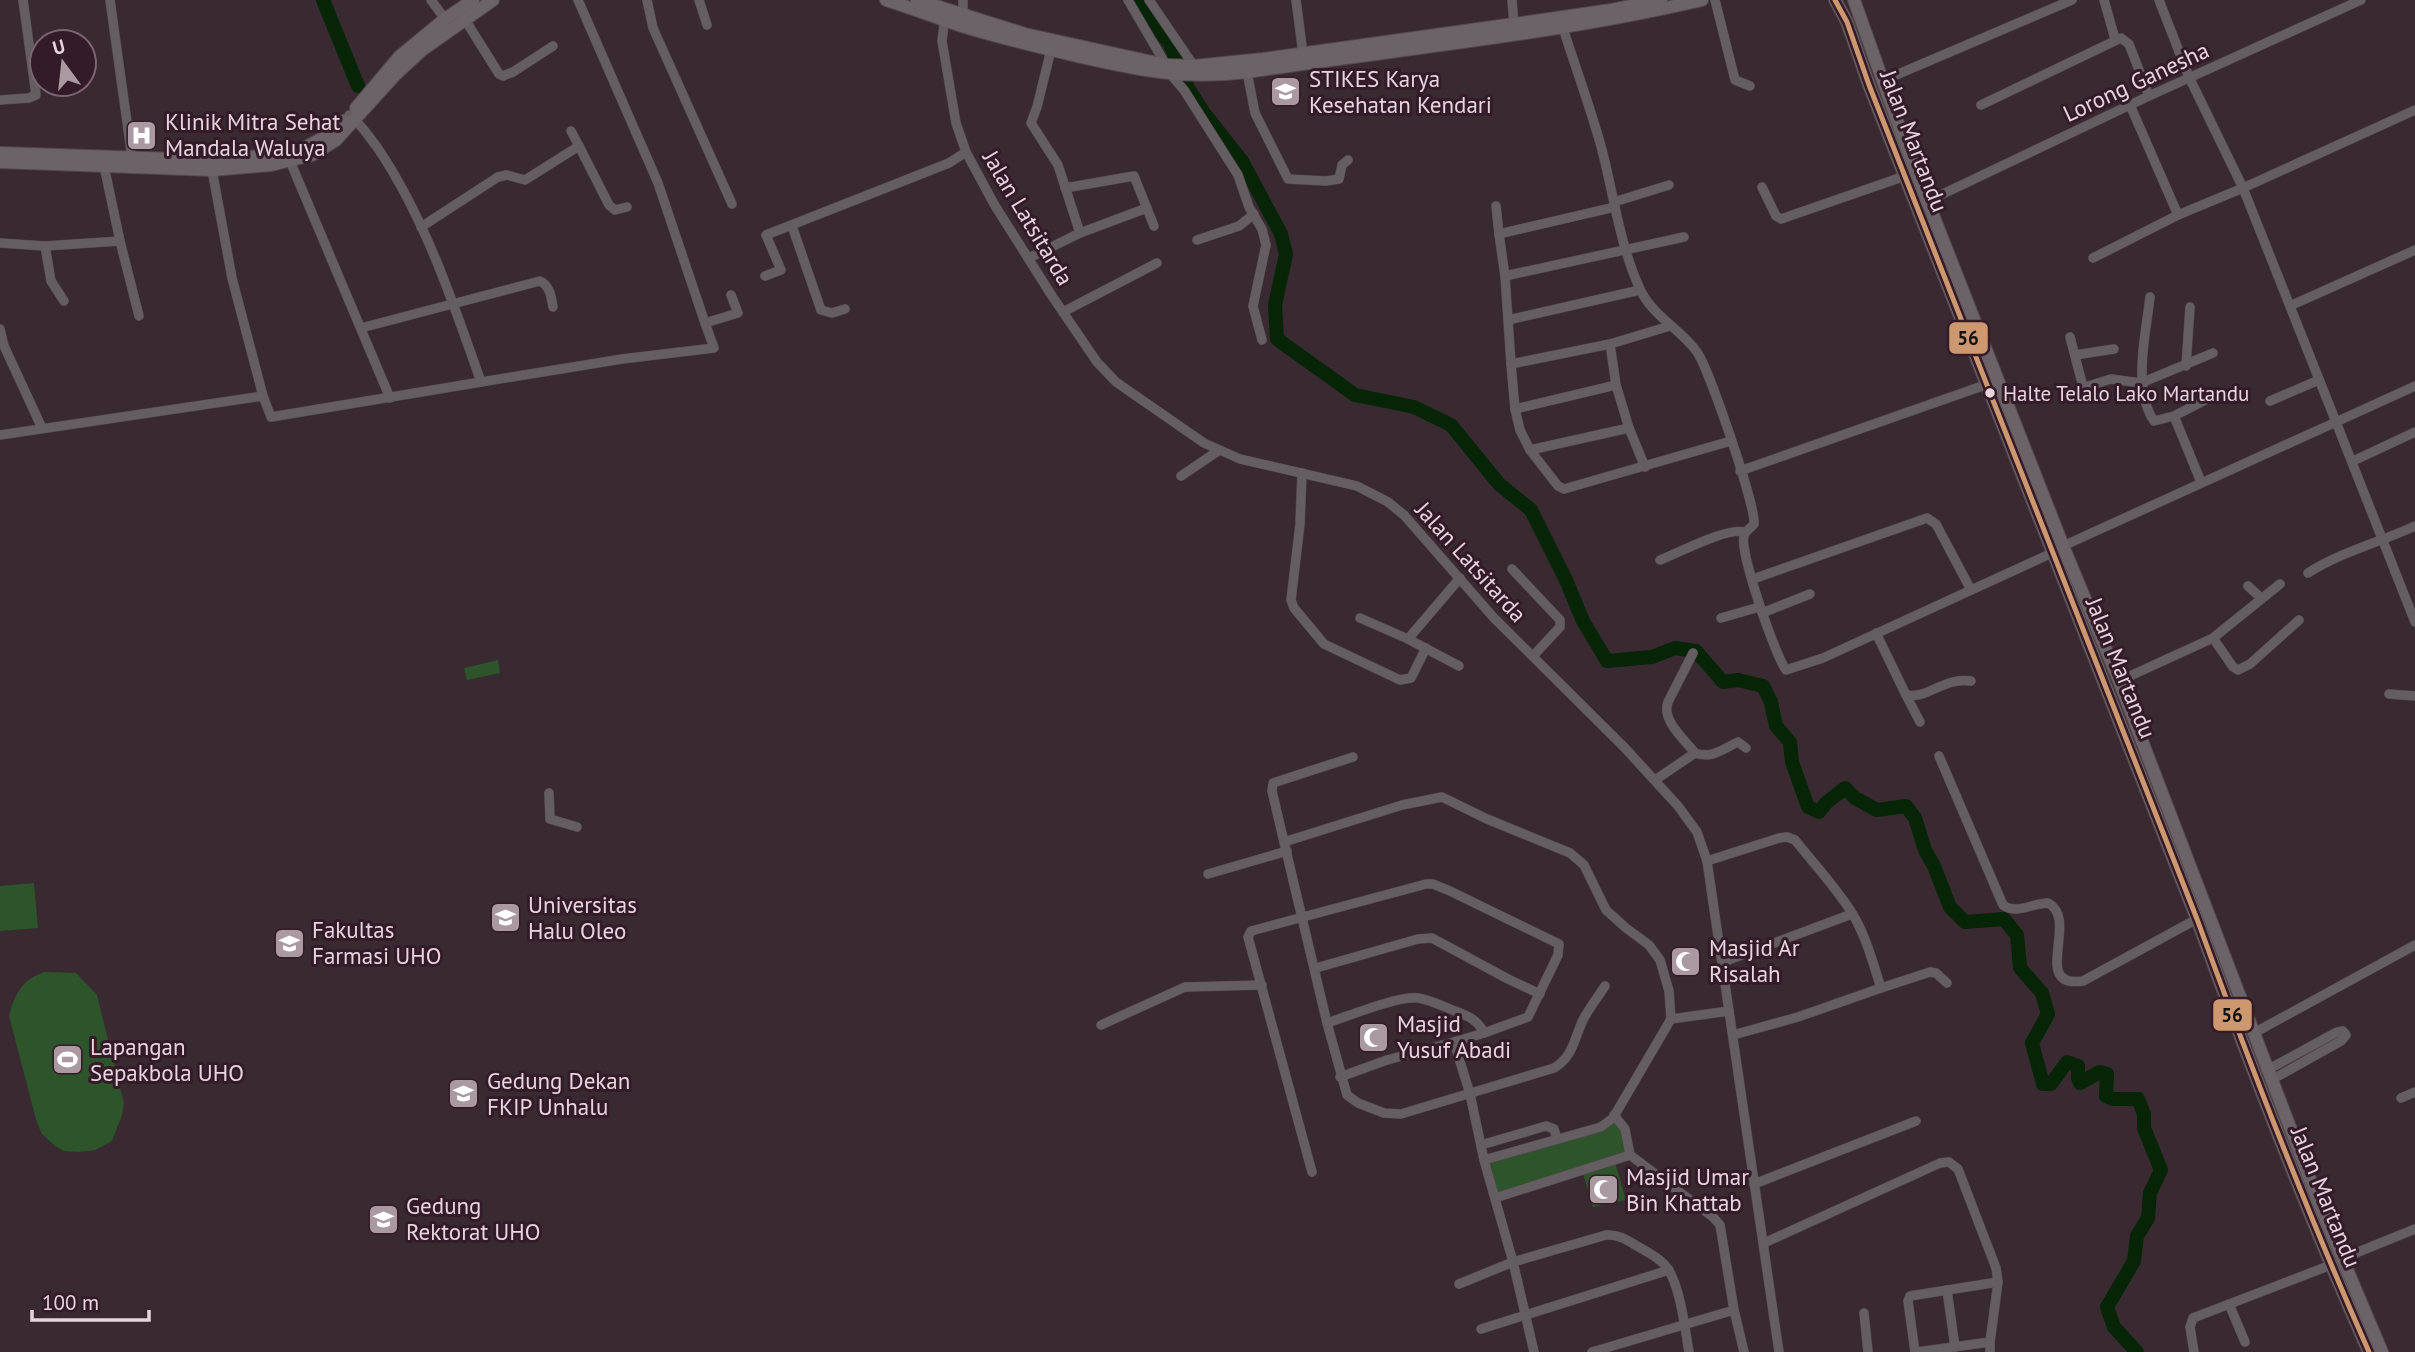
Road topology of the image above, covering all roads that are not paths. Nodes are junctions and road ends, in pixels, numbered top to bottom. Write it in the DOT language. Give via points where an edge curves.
graph roads {
  1 [pos="23,0"];
  2 [pos="110,0"];
  3 [pos="431,0"];
  4 [pos="473,0"];
  5 [pos="493,0"];
  6 [pos="578,0"];
  7 [pos="648,0"];
  8 [pos="699,0"];
  9 [pos="886,0"];
  10 [pos="917,0"];
  11 [pos="963,0"];
  12 [pos="1128,0"];
  13 [pos="1149,0"];
  14 [pos="1296,0"];
  15 [pos="1512,0"];
  16 [pos="1661,0"];
  17 [pos="1702,0"];
  18 [pos="1715,0"];
  19 [pos="1835,0"];
  20 [pos="1854,0"];
  21 [pos="2073,0"];
  22 [pos="2104,0"];
  23 [pos="2159,0"];
  24 [pos="2361,0"];
  25 [pos="1638,10"];
  26 [pos="945,15"];
  27 [pos="963,16"];
  28 [pos="445,19"];
  29 [pos="464,19"];
  30 [pos="1514,24"];
  31 [pos="707,25"];
  32 [pos="1563,28"];
  33 [pos="2115,40"];
  34 [pos="553,46"];
  35 [pos="1051,50"];
  36 [pos="1365,50"];
  37 [pos="1303,54"];
  38 [pos="1141,65"];
  39 [pos="1171,70"];
  40 [pos="1194,71"];
  41 [pos="1247,72"];
  42 [pos="2189,77"];
  43 [pos="1882,81"];
  44 [pos="1750,86"];
  45 [pos="2149,96"];
  46 [pos="0,100"];
  47 [pos="1981,105"];
  48 [pos="2130,105"];
  49 [pos="2415,110"];
  50 [pos="353,117"];
  51 [pos="571,131"];
  52 [pos="579,146"];
  53 [pos="966,152"];
  54 [pos="0,153"];
  55 [pos="132,158"];
  56 [pos="1348,160"];
  57 [pos="290,161"];
  58 [pos="0,162"];
  59 [pos="175,164"];
  60 [pos="104,166"];
  61 [pos="212,170"];
  62 [pos="1905,176"];
  63 [pos="1669,185"];
  64 [pos="1762,187"];
  65 [pos="1065,188"];
  66 [pos="2243,188"];
  67 [pos="1928,201"];
  68 [pos="733,204"];
  69 [pos="1615,204"];
  70 [pos="1496,206"];
  71 [pos="627,207"];
  72 [pos="1147,208"];
  73 [pos="1254,214"];
  74 [pos="2178,215"];
  75 [pos="792,226"];
  76 [pos="1154,226"];
  77 [pos="421,227"];
  78 [pos="1080,233"];
  79 [pos="1499,234"];
  80 [pos="1684,237"];
  81 [pos="120,240"];
  82 [pos="1197,240"];
  83 [pos="0,243"];
  84 [pos="45,246"];
  85 [pos="1627,249"];
  86 [pos="2415,250"];
  87 [pos="1029,258"];
  88 [pos="2093,258"];
  89 [pos="1157,262"];
  90 [pos="765,276"];
  91 [pos="1505,276"];
  92 [pos="1640,290"];
  93 [pos="731,295"];
  94 [pos="2150,296"];
  95 [pos="64,301"];
  96 [pos="454,303"];
  97 [pos="2291,305"];
  98 [pos="553,307"];
  99 [pos="2190,307"];
  100 [pos="1964,308"];
  101 [pos="845,309"];
  102 [pos="1063,313"];
  103 [pos="139,317"];
  104 [pos="1508,320"];
  105 [pos="705,323"];
  106 [pos="1670,326"];
  107 [pos="361,328"];
  108 [pos="0,329"];
  109 [pos="2070,337"];
  110 [pos="1262,340"];
  111 [pos="1609,344"];
  112 [pos="2114,349"];
  113 [pos="2213,353"];
  114 [pos="2075,355"];
  115 [pos="1511,364"];
  116 [pos="2186,366"];
  117 [pos="2319,380"];
  118 [pos="481,382"];
  119 [pos="2141,383"];
  120 [pos="1988,384"];
  121 [pos="1616,386"];
  122 [pos="2415,386"];
  123 [pos="2219,393"];
  124 [pos="263,396"];
  125 [pos="390,398"];
  126 [pos="2270,401"];
  127 [pos="1515,409"];
  128 [pos="2174,416"];
  129 [pos="2336,422"];
  130 [pos="42,428"];
  131 [pos="1629,428"];
  132 [pos="2415,432"];
  133 [pos="0,435"];
  134 [pos="1731,441"];
  135 [pos="1530,450"];
  136 [pos="1219,451"];
  137 [pos="2353,461"];
  138 [pos="1645,467"];
  139 [pos="1740,471"];
  140 [pos="1302,473"];
  141 [pos="1181,476"];
  142 [pos="2201,482"];
  143 [pos="2415,526"];
  144 [pos="1745,532"];
  145 [pos="2384,540"];
  146 [pos="2057,549"];
  147 [pos="1660,559"];
  148 [pos="1512,569"];
  149 [pos="2308,572"];
  150 [pos="1460,578"];
  151 [pos="1753,579"];
  152 [pos="2280,584"];
  153 [pos="2248,586"];
  154 [pos="1971,590"];
  155 [pos="1810,594"];
  156 [pos="2261,598"];
  157 [pos="1761,610"];
  158 [pos="1360,618"];
  159 [pos="1721,618"];
  160 [pos="2299,620"];
  161 [pos="2087,621"];
  162 [pos="2415,622"];
  163 [pos="1876,633"];
  164 [pos="2213,638"];
  165 [pos="1408,639"];
  166 [pos="1426,648"];
  167 [pos="1693,653"];
  168 [pos="1533,656"];
  169 [pos="1459,666"];
  170 [pos="1971,681"];
  171 [pos="2119,681"];
  172 [pos="2389,694"];
  173 [pos="1906,695"];
  174 [pos="2415,696"];
  175 [pos="1920,722"];
  176 [pos="1746,748"];
  177 [pos="1695,753"];
  178 [pos="1938,756"];
  179 [pos="1353,757"];
  180 [pos="1655,780"];
  181 [pos="549,793"];
  182 [pos="577,827"];
  183 [pos="1285,846"];
  184 [pos="1706,861"];
  185 [pos="1208,874"];
  186 [pos="1852,914"];
  187 [pos="1302,918"];
  188 [pos="2197,919"];
  189 [pos="2415,946"];
  190 [pos="1723,962"];
  191 [pos="1316,968"];
  192 [pos="1947,984"];
  193 [pos="1262,985"];
  194 [pos="1605,986"];
  195 [pos="1881,988"];
  196 [pos="1540,994"];
  197 [pos="1729,1011"];
  198 [pos="1671,1019"];
  199 [pos="1327,1023"];
  200 [pos="1101,1025"];
  201 [pos="1484,1033"];
  202 [pos="2254,1033"];
  203 [pos="1733,1035"];
  204 [pos="1454,1042"];
  205 [pos="2271,1074"];
  206 [pos="1340,1077"];
  207 [pos="2415,1092"];
  208 [pos="1470,1094"];
  209 [pos="2402,1098"];
  210 [pos="1614,1115"];
  211 [pos="1916,1121"];
  212 [pos="1558,1139"];
  213 [pos="1481,1145"];
  214 [pos="1630,1155"];
  215 [pos="1484,1160"];
  216 [pos="1312,1172"];
  217 [pos="1754,1184"];
  218 [pos="1495,1198"];
  219 [pos="2316,1210"];
  220 [pos="2415,1229"];
  221 [pos="1764,1243"];
  222 [pos="1513,1262"];
  223 [pos="2336,1262"];
  224 [pos="1669,1270"];
  225 [pos="1998,1282"];
  226 [pos="1459,1284"];
  227 [pos="1947,1290"];
  228 [pos="2229,1304"];
  229 [pos="1734,1310"];
  230 [pos="1864,1313"];
  231 [pos="1525,1315"];
  232 [pos="1684,1325"];
  233 [pos="1481,1329"];
  234 [pos="2245,1342"];
  235 [pos="1955,1347"];
  236 [pos="1990,1347"];
  237 [pos="1534,1352"];
  238 [pos="1592,1352"];
  239 [pos="1689,1352"];
  240 [pos="1744,1352"];
  241 [pos="1779,1352"];
  242 [pos="1868,1352"];
  243 [pos="1916,1352"];
  244 [pos="2194,1352"];
  245 [pos="2369,1352"];
  246 [pos="2382,1352"];
  1 -- 46 [label="street" via="36,95"];
  2 -- 55 [label="street"];
  3 -- 28 [label="street"];
  4 -- 28 [label="highway"];
  5 -- 29 [label="highway"];
  6 -- 105 [label="street" via="657,183"];
  7 -- 68 [label="street" via="653,28"];
  8 -- 31 [label="street"];
  9 -- 26 [label="highway"];
  10 -- 26 [label="highway"];
  11 -- 27 [label="street"];
  12 -- 39 [label="street"];
  13 -- 40 [label="street"];
  14 -- 37 [label="street"];
  15 -- 30 [label="street"];
  16 -- 25 [label="highway"];
  17 -- 25 [label="highway"];
  18 -- 44 [label="street" via="1735,80"];
  19 -- 62 [label="highway, Jalan Martandu"];
  20 -- 43 [label="highway, Jalan Martandu"];
  21 -- 43 [label="street"];
  22 -- 33 [label="street"];
  23 -- 42 [label="street"];
  24 -- 42 [label="street, Lorong Ganesha"];
  25 -- 30 [label="highway"];
  25 -- 32 [label="highway"];
  26 -- 27 [label="highway"];
  26 -- 35 [label="highway"];
  26 -- 53 [label="street, Jalan Latsitarda" via="942,41 949,89"];
  27 -- 38 [label="highway"];
  28 -- 50 [label="highway" via="399,57"];
  29 -- 34 [label="street" via="503,76"];
  29 -- 50 [label="highway" via="408,63"];
  30 -- 36 [label="highway"];
  32 -- 36 [label="highway"];
  32 -- 69 [label="street"];
  33 -- 45 [label="street" via="2129,44"];
  33 -- 47 [label="street"];
  35 -- 38 [label="highway"];
  35 -- 65 [label="street" via="1031,123 1055,157"];
  36 -- 37 [label="highway"];
  36 -- 41 [label="highway"];
  37 -- 40 [label="highway"];
  38 -- 39 [label="highway"];
  39 -- 40 [label="highway"];
  39 -- 73 [label="street" via="1238,175"];
  40 -- 41 [label="highway"];
  41 -- 56 [label="street" via="1255,113 1288,178 1339,179"];
  42 -- 45 [label="street, Lorong Ganesha"];
  42 -- 66 [label="street"];
  43 -- 67 [label="highway, Jalan Martandu"];
  45 -- 48 [label="street, Lorong Ganesha"];
  48 -- 67 [label="street, Lorong Ganesha"];
  48 -- 74 [label="street"];
  49 -- 66 [label="street"];
  50 -- 57 [label="highway" via="328,147"];
  50 -- 59 [label="highway" via="321,139 288,152"];
  50 -- 77 [label="street" via="404,188"];
  51 -- 52 [label="street"];
  52 -- 71 [label="street" via="609,205 615,210"];
  52 -- 77 [label="street" via="525,180 498,177"];
  53 -- 75 [label="street"];
  53 -- 87 [label="street, Jalan Latsitarda"];
  54 -- 55 [label="highway"];
  55 -- 59 [label="highway"];
  57 -- 61 [label="highway"];
  57 -- 107 [label="street"];
  58 -- 60 [label="highway"];
  59 -- 60 [label="highway"];
  59 -- 61 [label="highway"];
  60 -- 81 [label="street"];
  61 -- 124 [label="street" via="232,278"];
  62 -- 64 [label="street" via="1781,219"];
  62 -- 100 [label="highway, Jalan Martandu"];
  63 -- 69 [label="street"];
  65 -- 72 [label="street" via="1135,176"];
  65 -- 78 [label="street"];
  66 -- 74 [label="street"];
  66 -- 97 [label="street"];
  67 -- 100 [label="highway, Jalan Martandu"];
  69 -- 79 [label="street"];
  69 -- 85 [label="street"];
  70 -- 79 [label="street"];
  72 -- 76 [label="street"];
  72 -- 78 [label="street"];
  73 -- 82 [label="street" via="1239,226"];
  73 -- 110 [label="street" via="1266,246 1253,306"];
  74 -- 88 [label="street"];
  75 -- 90 [label="street" via="766,235 781,270"];
  75 -- 101 [label="street" via="821,310"];
  77 -- 96 [label="street"];
  78 -- 87 [label="street"];
  79 -- 91 [label="street"];
  80 -- 85 [label="street"];
  81 -- 84 [label="street"];
  81 -- 103 [label="street"];
  83 -- 84 [label="street"];
  84 -- 95 [label="street" via="51,281"];
  85 -- 91 [label="street"];
  85 -- 92 [label="street"];
  86 -- 97 [label="street"];
  87 -- 102 [label="street, Jalan Latsitarda"];
  89 -- 102 [label="street"];
  91 -- 104 [label="street"];
  92 -- 104 [label="street"];
  92 -- 106 [label="street"];
  93 -- 105 [label="street" via="738,313"];
  94 -- 119 [label="street"];
  96 -- 98 [label="street" via="540,281 550,290"];
  96 -- 107 [label="street"];
  96 -- 118 [label="street"];
  97 -- 117 [label="street"];
  99 -- 116 [label="street"];
  100 -- 120 [label="highway, Jalan Martandu"];
  100 -- 146 [label="highway, Jalan Martandu"];
  102 -- 136 [label="street, Jalan Latsitarda" via="1116,382"];
  104 -- 115 [label="street"];
  105 -- 118 [label="street" via="714,348"];
  106 -- 111 [label="street"];
  106 -- 134 [label="street" via="1702,361"];
  107 -- 125 [label="street"];
  108 -- 130 [label="street"];
  109 -- 114 [label="street"];
  111 -- 115 [label="street"];
  111 -- 121 [label="street"];
  112 -- 114 [label="street"];
  113 -- 116 [label="street"];
  114 -- 119 [label="street" via="2084,387 2111,379"];
  115 -- 127 [label="street"];
  116 -- 119 [label="street"];
  117 -- 126 [label="street"];
  117 -- 129 [label="street"];
  118 -- 125 [label="street"];
  119 -- 128 [label="street" via="2154,421"];
  120 -- 139 [label="street"];
  120 -- 146 [label="highway, Jalan Martandu"];
  121 -- 127 [label="street"];
  121 -- 131 [label="street"];
  122 -- 129 [label="street"];
  123 -- 128 [label="street"];
  124 -- 125 [label="street" via="275,417"];
  124 -- 130 [label="street"];
  127 -- 135 [label="street"];
  128 -- 142 [label="street"];
  129 -- 137 [label="street"];
  129 -- 142 [label="street"];
  130 -- 133 [label="street"];
  131 -- 135 [label="street"];
  131 -- 138 [label="street"];
  132 -- 137 [label="street"];
  134 -- 138 [label="street"];
  134 -- 139 [label="street"];
  135 -- 138 [label="street" via="1564,489"];
  136 -- 140 [label="street, Jalan Latsitarda"];
  136 -- 141 [label="street"];
  137 -- 145 [label="street"];
  139 -- 144 [label="street" via="1755,518"];
  140 -- 150 [label="street, Jalan Latsitarda" via="1357,486 1388,502"];
  140 -- 166 [label="street" via="1294,608 1324,644 1400,680 1411,678"];
  142 -- 146 [label="street"];
  143 -- 145 [label="street"];
  144 -- 147 [label="street" via="1716,537"];
  144 -- 151 [label="street" via="1743,543"];
  145 -- 149 [label="street"];
  145 -- 162 [label="street"];
  146 -- 154 [label="street"];
  146 -- 161 [label="highway, Jalan Martandu"];
  148 -- 168 [label="street" via="1560,620 1560,627"];
  150 -- 165 [label="street"];
  150 -- 168 [label="street, Jalan Latsitarda"];
  151 -- 154 [label="street" via="1927,519 1936,524"];
  151 -- 157 [label="street"];
  152 -- 156 [label="street"];
  153 -- 156 [label="street"];
  154 -- 163 [label="street"];
  155 -- 157 [label="street"];
  156 -- 164 [label="street"];
  157 -- 159 [label="street"];
  157 -- 163 [label="street" via="1786,670"];
  158 -- 165 [label="street"];
  160 -- 164 [label="street" via="2238,670"];
  161 -- 171 [label="highway, Jalan Martandu"];
  161 -- 188 [label="highway, Jalan Martandu"];
  163 -- 173 [label="street"];
  164 -- 171 [label="street"];
  165 -- 166 [label="street"];
  166 -- 169 [label="street"];
  167 -- 177 [label="street" via="1665,714"];
  168 -- 180 [label="street, Jalan Latsitarda"];
  170 -- 173 [label="street" via="1957,679 1921,694"];
  171 -- 202 [label="highway, Jalan Martandu"];
  172 -- 174 [label="street"];
  173 -- 175 [label="street"];
  176 -- 177 [label="street" via="1738,742 1712,755"];
  177 -- 180 [label="street"];
  178 -- 188 [label="street" via="2003,905 2013,909 2048,904 2056,911 2060,934 2056,968 2062,977 2083,981"];
  179 -- 183 [label="street" via="1273,782"];
  180 -- 184 [label="street, Jalan Latsitarda" via="1693,826"];
  181 -- 182 [label="street" via="550,819"];
  183 -- 185 [label="street"];
  183 -- 187 [label="street"];
  183 -- 198 [label="street" via="1402,805 1442,796 1570,853 1584,865 1606,910 1649,945 1660,960"];
  184 -- 186 [label="street" via="1787,837 1830,881"];
  184 -- 190 [label="street, Jalan Latsitarda"];
  186 -- 190 [label="street"];
  186 -- 195 [label="street"];
  187 -- 191 [label="street"];
  187 -- 193 [label="street" via="1248,933"];
  187 -- 196 [label="street" via="1433,884 1559,944 1560,952"];
  188 -- 219 [label="highway, Jalan Martandu" via="2241,1039"];
  189 -- 202 [label="street"];
  190 -- 197 [label="street, Jalan Latsitarda"];
  191 -- 196 [label="street" via="1432,938"];
  191 -- 199 [label="street"];
  192 -- 195 [label="street" via="1930,972"];
  193 -- 200 [label="street" via="1185,987"];
  193 -- 216 [label="street"];
  194 -- 208 [label="street" via="1562,1063"];
  195 -- 203 [label="street"];
  196 -- 201 [label="street" via="1527,1019"];
  197 -- 198 [label="street"];
  197 -- 203 [label="street, Jalan Latsitarda"];
  198 -- 210 [label="street"];
  199 -- 201 [label="street" via="1415,998 1465,1014 1477,1021"];
  199 -- 206 [label="street"];
  201 -- 204 [label="street"];
  202 -- 205 [label="highway, Jalan Martandu"];
  203 -- 217 [label="street, Jalan Latsitarda"];
  204 -- 206 [label="street"];
  204 -- 208 [label="street"];
  205 -- 205 [label="street" via="2337,1032 2346,1035 2341,1041"];
  205 -- 219 [label="highway, Jalan Martandu"];
  206 -- 208 [label="street" via="1353,1101 1395,1115"];
  207 -- 209 [label="street"];
  208 -- 213 [label="street"];
  210 -- 212 [label="street" via="1601,1127"];
  210 -- 214 [label="street" via="1625,1129"];
  211 -- 217 [label="street"];
  212 -- 213 [label="street" via="1554,1129 1545,1126"];
  212 -- 215 [label="street"];
  213 -- 215 [label="street"];
  214 -- 218 [label="street"];
  214 -- 229 [label="street" via="1720,1225"];
  215 -- 218 [label="street"];
  217 -- 221 [label="street, Jalan Latsitarda"];
  218 -- 222 [label="street"];
  219 -- 223 [label="highway, Jalan Martandu"];
  220 -- 223 [label="street"];
  221 -- 225 [label="street" via="1949,1162 1958,1169"];
  221 -- 241 [label="street, Jalan Latsitarda"];
  222 -- 224 [label="street" via="1611,1235 1648,1252"];
  222 -- 226 [label="street"];
  222 -- 231 [label="street"];
  223 -- 228 [label="street"];
  223 -- 245 [label="highway, Jalan Martandu"];
  223 -- 246 [label="highway, Jalan Martandu"];
  224 -- 231 [label="street"];
  224 -- 232 [label="street"];
  225 -- 227 [label="street"];
  225 -- 236 [label="street"];
  227 -- 235 [label="street"];
  227 -- 243 [label="street" via="1909,1298"];
  228 -- 234 [label="street"];
  228 -- 244 [label="street" via="2190,1321"];
  229 -- 232 [label="street"];
  229 -- 240 [label="street"];
  230 -- 242 [label="street"];
  231 -- 233 [label="street"];
  231 -- 237 [label="street"];
  232 -- 238 [label="street"];
  232 -- 239 [label="street"];
  235 -- 236 [label="street"];
  235 -- 243 [label="street"];
}
